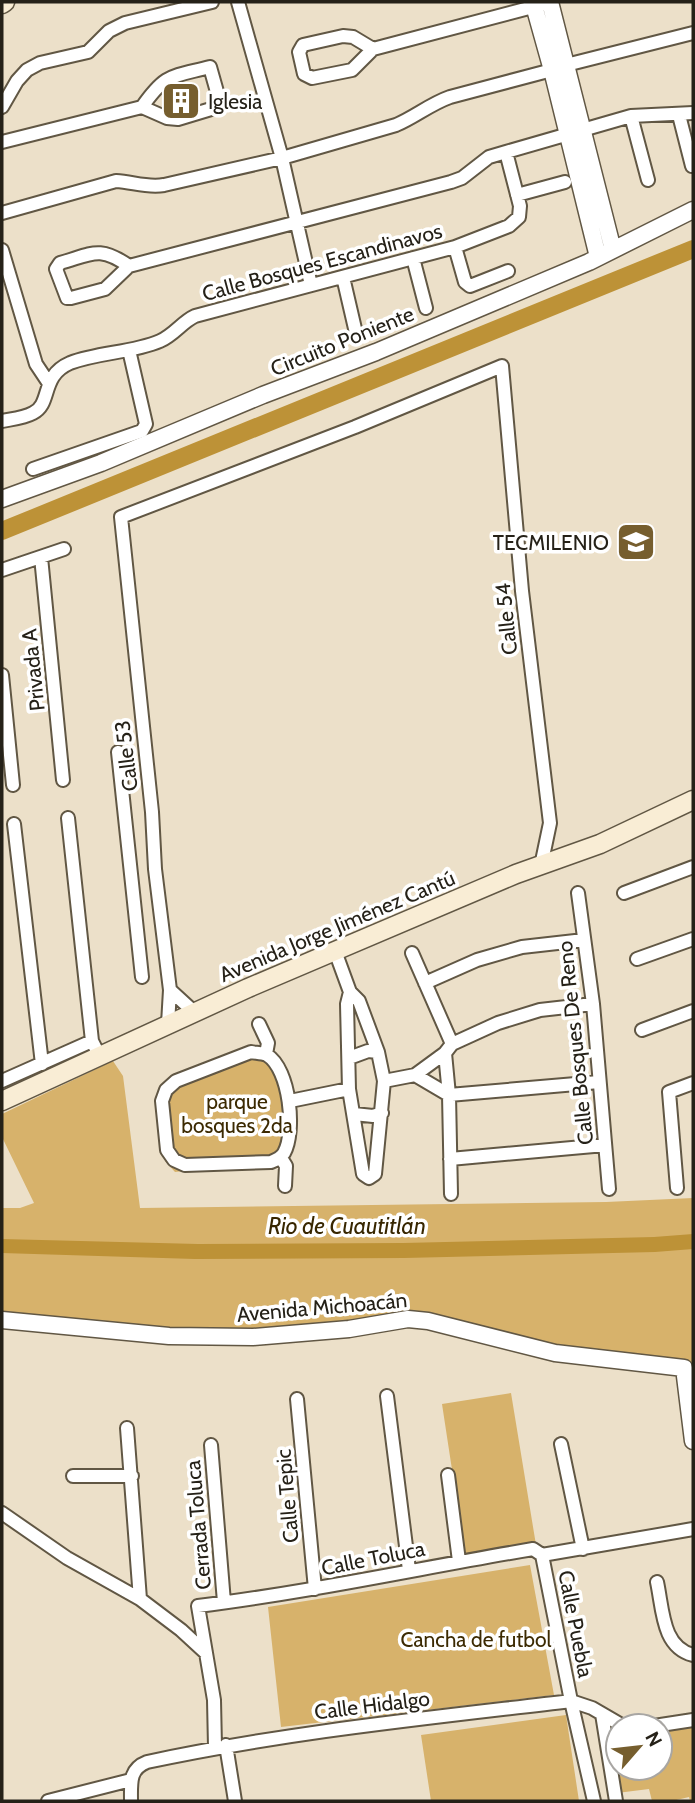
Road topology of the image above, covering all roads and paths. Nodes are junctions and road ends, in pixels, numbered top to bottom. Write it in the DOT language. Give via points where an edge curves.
graph roads {
  1 [pos="212,2"];
  2 [pos="238,2"];
  3 [pos="544,3"];
  4 [pos="693,33"];
  5 [pos="373,49"];
  6 [pos="559,68"];
  7 [pos="2,107"];
  8 [pos="142,107"];
  9 [pos="693,113"];
  10 [pos="679,115"];
  11 [pos="631,116"];
  12 [pos="576,132"];
  13 [pos="2,142"];
  14 [pos="506,152"];
  15 [pos="282,158"];
  16 [pos="692,166"];
  17 [pos="648,180"];
  18 [pos="565,182"];
  19 [pos="517,195"];
  20 [pos="693,210"];
  21 [pos="2,213"];
  22 [pos="298,221"];
  23 [pos="455,247"];
  24 [pos="2,250"];
  25 [pos="606,254"];
  26 [pos="413,258"];
  27 [pos="129,266"];
  28 [pos="508,271"];
  29 [pos="343,277"];
  30 [pos="311,285"];
  31 [pos="426,307"];
  32 [pos="356,333"];
  33 [pos="129,350"];
  34 [pos="502,366"];
  35 [pos="48,382"];
  36 [pos="2,421"];
  37 [pos="33,469"];
  38 [pos="2,499"];
  39 [pos="64,549"];
  40 [pos="41,557"];
  41 [pos="2,570"];
  42 [pos="2,675"];
  43 [pos="118,752"];
  44 [pos="63,780"];
  45 [pos="13,785"];
  46 [pos="693,800"];
  47 [pos="68,818"];
  48 [pos="14,824"];
  49 [pos="541,866"];
  50 [pos="693,867"];
  51 [pos="155,869"];
  52 [pos="132,872"];
  53 [pos="578,893"];
  54 [pos="624,893"];
  55 [pos="693,939"];
  56 [pos="584,940"];
  57 [pos="335,951"];
  58 [pos="412,953"];
  59 [pos="637,959"];
  60 [pos="142,977"];
  61 [pos="425,983"];
  62 [pos="170,990"];
  63 [pos="350,992"];
  64 [pos="593,1004"];
  65 [pos="693,1011"];
  66 [pos="194,1012"];
  67 [pos="168,1024"];
  68 [pos="259,1024"];
  69 [pos="642,1030"];
  70 [pos="95,1048"];
  71 [pos="448,1049"];
  72 [pos="378,1052"];
  73 [pos="266,1055"];
  74 [pos="349,1058"];
  75 [pos="42,1064"];
  76 [pos="415,1075"];
  77 [pos="2,1081"];
  78 [pos="384,1081"];
  79 [pos="599,1082"];
  80 [pos="693,1083"];
  81 [pos="349,1089"];
  82 [pos="449,1095"];
  83 [pos="2,1101"];
  84 [pos="289,1101"];
  85 [pos="382,1113"];
  86 [pos="354,1114"];
  87 [pos="604,1145"];
  88 [pos="281,1158"];
  89 [pos="450,1159"];
  90 [pos="285,1186"];
  91 [pos="677,1188"];
  92 [pos="609,1189"];
  93 [pos="451,1194"];
  94 [pos="2,1320"];
  95 [pos="387,1396"];
  96 [pos="297,1399"];
  97 [pos="127,1428"];
  98 [pos="693,1432"];
  99 [pos="561,1444"];
  100 [pos="211,1445"];
  101 [pos="447,1475"];
  102 [pos="73,1476"];
  103 [pos="132,1476"];
  104 [pos="2,1513"];
  105 [pos="693,1529"];
  106 [pos="583,1549"];
  107 [pos="542,1555"];
  108 [pos="459,1561"];
  109 [pos="409,1570"];
  110 [pos="657,1582"];
  111 [pos="315,1589"];
  112 [pos="140,1599"];
  113 [pos="224,1602"];
  114 [pos="206,1653"];
  115 [pos="693,1655"];
  116 [pos="571,1701"];
  117 [pos="602,1714"];
  118 [pos="693,1720"];
  119 [pos="674,1723"];
  120 [pos="221,1746"];
  121 [pos="131,1780"];
  122 [pos="48,1801"];
  123 [pos="131,1801"];
  124 [pos="235,1801"];
  125 [pos="594,1801"];
  126 [pos="616,1801"];
  1 -- 7 [label="street" via="125,23 109,31 88,52 40,63 17,81"];
  2 -- 15 [label="street"];
  3 -- 5 [label="street"];
  3 -- 6 [label="street"];
  4 -- 6 [label="street"];
  5 -- 5 [label="street" via="343,36 303,45 299,52 304,74 312,78 352,70"];
  6 -- 12 [label="street"];
  6 -- 15 [label="street" via="450,97 396,125"];
  8 -- 8 [label="street" via="167,78 210,67 221,106 178,119"];
  8 -- 13 [label="street"];
  9 -- 10 [label="street"];
  10 -- 11 [label="street"];
  10 -- 16 [label="street"];
  11 -- 12 [label="street"];
  11 -- 17 [label="street"];
  12 -- 14 [label="street"];
  12 -- 25 [label="street"];
  14 -- 19 [label="street"];
  14 -- 22 [label="street" via="489,157 451,182"];
  15 -- 21 [label="street" via="164,186 116,181"];
  15 -- 22 [label="street"];
  18 -- 19 [label="street"];
  19 -- 23 [label="street, Calle Bosques Escandinavos" via="519,217 509,226"];
  20 -- 25 [label="street, Circuito Poniente"];
  22 -- 27 [label="street"];
  22 -- 30 [label="street"];
  23 -- 26 [label="street, Calle Bosques Escandinavos"];
  23 -- 28 [label="street" via="470,286"];
  24 -- 35 [label="street" via="36,364"];
  25 -- 38 [label="street, Circuito Poniente" via="365,356"];
  26 -- 29 [label="street, Calle Bosques Escandinavos"];
  26 -- 31 [label="street"];
  27 -- 27 [label="street" via="105,289 67,298 56,270 60,263 98,252"];
  29 -- 30 [label="street, Calle Bosques Escandinavos"];
  29 -- 32 [label="street"];
  30 -- 33 [label="street, Calle Bosques Escandinavos" via="195,316 161,341"];
  33 -- 35 [label="street, Calle Bosques Escandinavos" via="70,363"];
  33 -- 37 [label="street" via="146,424 142,431"];
  34 -- 49 [label="street, Calle 54" via="522,591 550,823"];
  34 -- 51 [label="street, Calle 53" via="121,517"];
  35 -- 36 [label="street" via="43,404 35,413"];
  39 -- 40 [label="street"];
  40 -- 41 [label="street"];
  40 -- 44 [label="street, Privada A"];
  42 -- 45 [label="street"];
  43 -- 52 [label="street"];
  46 -- 49 [label="main road, Avenida Jorge Jiménez Cantú"];
  47 -- 70 [label="street"];
  48 -- 75 [label="street"];
  49 -- 57 [label="main road, Avenida Jorge Jiménez Cantú"];
  50 -- 54 [label="street"];
  51 -- 52 [label="street"];
  51 -- 62 [label="street, Calle 53"];
  52 -- 60 [label="street"];
  53 -- 56 [label="street, Calle Bosques De Reno"];
  55 -- 59 [label="street"];
  56 -- 61 [label="street" via="522,947"];
  56 -- 64 [label="street, Calle Bosques De Reno"];
  57 -- 63 [label="street"];
  57 -- 66 [label="main road, Avenida Jorge Jiménez Cantú"];
  58 -- 61 [label="street"];
  61 -- 71 [label="street"];
  62 -- 66 [label="street"];
  62 -- 67 [label="street, Calle 53"];
  63 -- 72 [label="street" via="359,1001"];
  63 -- 74 [label="street"];
  64 -- 71 [label="street" via="540,1010 498,1023"];
  64 -- 79 [label="street, Calle Bosques De Reno"];
  65 -- 69 [label="street"];
  66 -- 67 [label="main road, Avenida Jorge Jiménez Cantú"];
  67 -- 70 [label="main road, Avenida Jorge Jiménez Cantú"];
  68 -- 73 [label="street" via="268,1043"];
  70 -- 75 [label="street"];
  70 -- 83 [label="main road, Avenida Jorge Jiménez Cantú"];
  71 -- 76 [label="street"];
  71 -- 82 [label="street"];
  72 -- 74 [label="street"];
  72 -- 78 [label="street"];
  73 -- 84 [label="street" via="274,1062"];
  73 -- 88 [label="street" via="251,1052 176,1081 166,1090 162,1101 167,1150 185,1165"];
  74 -- 81 [label="street"];
  75 -- 77 [label="street"];
  76 -- 78 [label="street"];
  76 -- 82 [label="street"];
  78 -- 85 [label="street"];
  79 -- 82 [label="street"];
  79 -- 87 [label="street, Calle Bosques De Reno"];
  80 -- 91 [label="street" via="668,1092"];
  81 -- 84 [label="street"];
  81 -- 86 [label="street"];
  82 -- 89 [label="street"];
  84 -- 88 [label="street" via="290,1132"];
  85 -- 86 [label="street"];
  85 -- 86 [label="street" via="375,1174 369,1178 363,1174"];
  87 -- 89 [label="street"];
  87 -- 92 [label="street, Calle Bosques De Reno"];
  88 -- 90 [label="street" via="286,1166"];
  89 -- 93 [label="street"];
  94 -- 98 [label="street, Avenida Michoacán" via="169,1336 253,1337 408,1319 447,1324 555,1353 684,1367"];
  95 -- 109 [label="street"];
  96 -- 111 [label="street, Calle Tepic"];
  97 -- 103 [label="street"];
  99 -- 106 [label="street"];
  100 -- 113 [label="street, Cerrada Toluca"];
  101 -- 108 [label="street"];
  102 -- 103 [label="street"];
  103 -- 112 [label="street"];
  104 -- 112 [label="street" via="67,1558"];
  105 -- 106 [label="street, Calle Toluca"];
  106 -- 107 [label="street, Calle Toluca"];
  107 -- 108 [label="street, Calle Toluca" via="533,1549"];
  107 -- 116 [label="street, Calle Puebla"];
  108 -- 109 [label="street, Calle Toluca"];
  109 -- 111 [label="street, Calle Toluca"];
  110 -- 115 [label="street" via="668,1635 675,1647"];
  111 -- 113 [label="street, Calle Toluca"];
  112 -- 114 [label="street"];
  113 -- 114 [label="street, Calle Toluca" via="198,1606"];
  114 -- 120 [label="street, Calle Toluca"];
  116 -- 117 [label="street, Calle Hidalgo"];
  116 -- 120 [label="street, Calle Hidalgo"];
  116 -- 125 [label="street, Calle Puebla"];
  117 -- 126 [label="street"];
  118 -- 119 [label="street"];
  120 -- 121 [label="street, Calle Hidalgo" via="138,1765"];
  120 -- 124 [label="street, Calle Toluca"];
  121 -- 122 [label="street"];
  121 -- 123 [label="street"];
}
